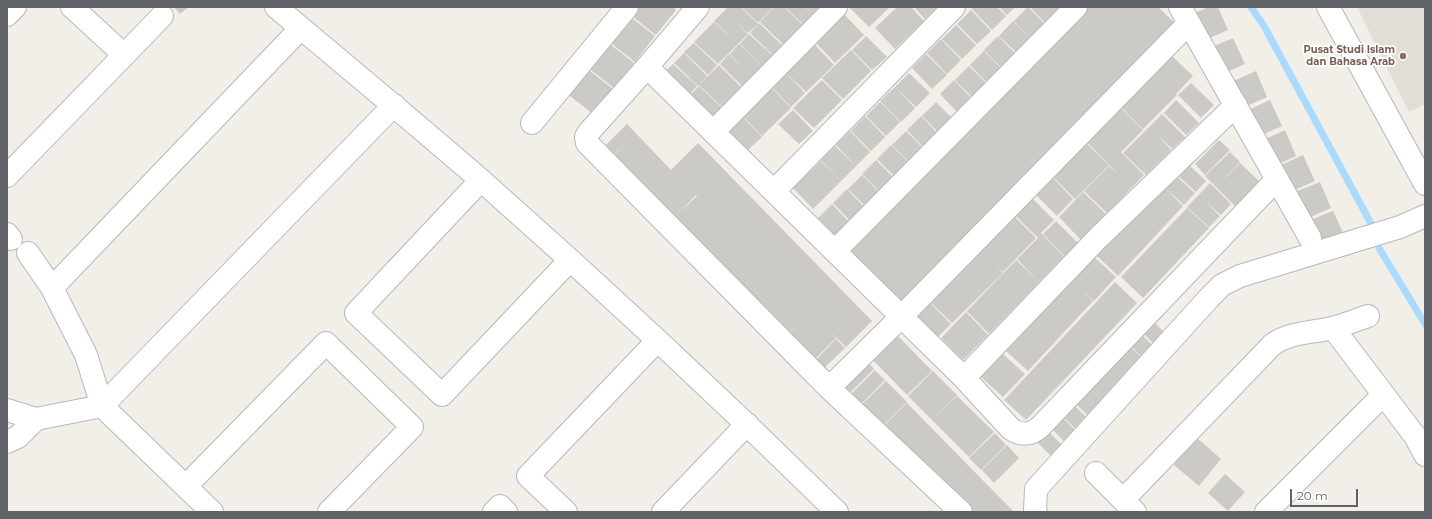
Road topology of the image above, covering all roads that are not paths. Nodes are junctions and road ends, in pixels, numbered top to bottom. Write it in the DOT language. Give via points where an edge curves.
graph roads {
  1 [pos="15,7"];
  2 [pos="72,7"];
  3 [pos="276,7"];
  4 [pos="627,7"];
  5 [pos="698,7"];
  6 [pos="836,7"];
  7 [pos="954,7"];
  8 [pos="1076,7"];
  9 [pos="1328,7"];
  10 [pos="7,15"];
  11 [pos="1185,15"];
  12 [pos="162,16"];
  13 [pos="301,28"];
  14 [pos="124,55"];
  15 [pos="648,67"];
  16 [pos="1236,105"];
  17 [pos="394,106"];
  18 [pos="532,123"];
  19 [pos="713,132"];
  20 [pos="7,176"];
  21 [pos="1277,178"];
  22 [pos="481,180"];
  23 [pos="1425,184"];
  24 [pos="774,191"];
  25 [pos="1425,216"];
  26 [pos="1310,238"];
  27 [pos="835,251"];
  28 [pos="28,253"];
  29 [pos="570,260"];
  30 [pos="52,288"];
  31 [pos="1368,316"];
  32 [pos="901,317"];
  33 [pos="1332,328"];
  34 [pos="657,341"];
  35 [pos="964,378"];
  36 [pos="828,388"];
  37 [pos="1383,395"];
  38 [pos="102,406"];
  39 [pos="7,410"];
  40 [pos="36,419"];
  41 [pos="747,424"];
  42 [pos="7,442"];
  43 [pos="1425,455"];
  44 [pos="1096,473"];
  45 [pos="186,486"];
  46 [pos="1129,506"];
  47 [pos="212,512"];
  48 [pos="329,512"];
  49 [pos="494,512"];
  50 [pos="506,512"];
  51 [pos="566,512"];
  52 [pos="663,512"];
  53 [pos="836,512"];
  54 [pos="961,512"];
  55 [pos="1036,512"];
  56 [pos="1266,512"];
  1 -- 10 [label="street"];
  2 -- 14 [label="street"];
  3 -- 13 [label="street"];
  4 -- 18 [label="street"];
  5 -- 15 [label="street"];
  6 -- 19 [label="street"];
  7 -- 24 [label="street"];
  8 -- 27 [label="street"];
  9 -- 23 [label="street"];
  11 -- 16 [label="street"];
  11 -- 32 [label="street"];
  12 -- 14 [label="street"];
  13 -- 17 [label="street"];
  13 -- 30 [label="street"];
  14 -- 20 [label="street"];
  15 -- 19 [label="street"];
  15 -- 36 [label="street" via="589,132 586,138 588,145"];
  16 -- 21 [label="street"];
  16 -- 35 [label="street" via="1098,238"];
  17 -- 22 [label="street"];
  17 -- 38 [label="street"];
  19 -- 24 [label="street"];
  21 -- 26 [label="street"];
  21 -- 35 [label="street" via="1033,433 1017,433 1011,429"];
  22 -- 29 [label="street"];
  22 -- 29 [label="street" via="356,313 442,395"];
  24 -- 27 [label="street"];
  25 -- 55 [label="street" via="1400,227 1240,276 1222,285 1036,489"];
  27 -- 32 [label="street"];
  28 -- 30 [label="street"];
  29 -- 34 [label="street"];
  30 -- 38 [label="street" via="86,354"];
  31 -- 33 [label="street"];
  32 -- 35 [label="street"];
  32 -- 36 [label="street"];
  33 -- 37 [label="street"];
  33 -- 46 [label="street" via="1296,334 1279,339 1272,345"];
  34 -- 41 [label="street"];
  34 -- 51 [label="street" via="528,476"];
  36 -- 54 [label="street"];
  37 -- 43 [label="street" via="1415,436"];
  37 -- 56 [label="street"];
  38 -- 40 [label="street"];
  38 -- 45 [label="street"];
  39 -- 40 [label="street"];
  40 -- 42 [label="street" via="18,437"];
  41 -- 52 [label="street"];
  41 -- 53 [label="street"];
  44 -- 46 [label="street"];
  45 -- 47 [label="street"];
  45 -- 48 [label="street" via="326,343 412,427"];
  49 -- 50 [label="street" via="500,506"];
}
